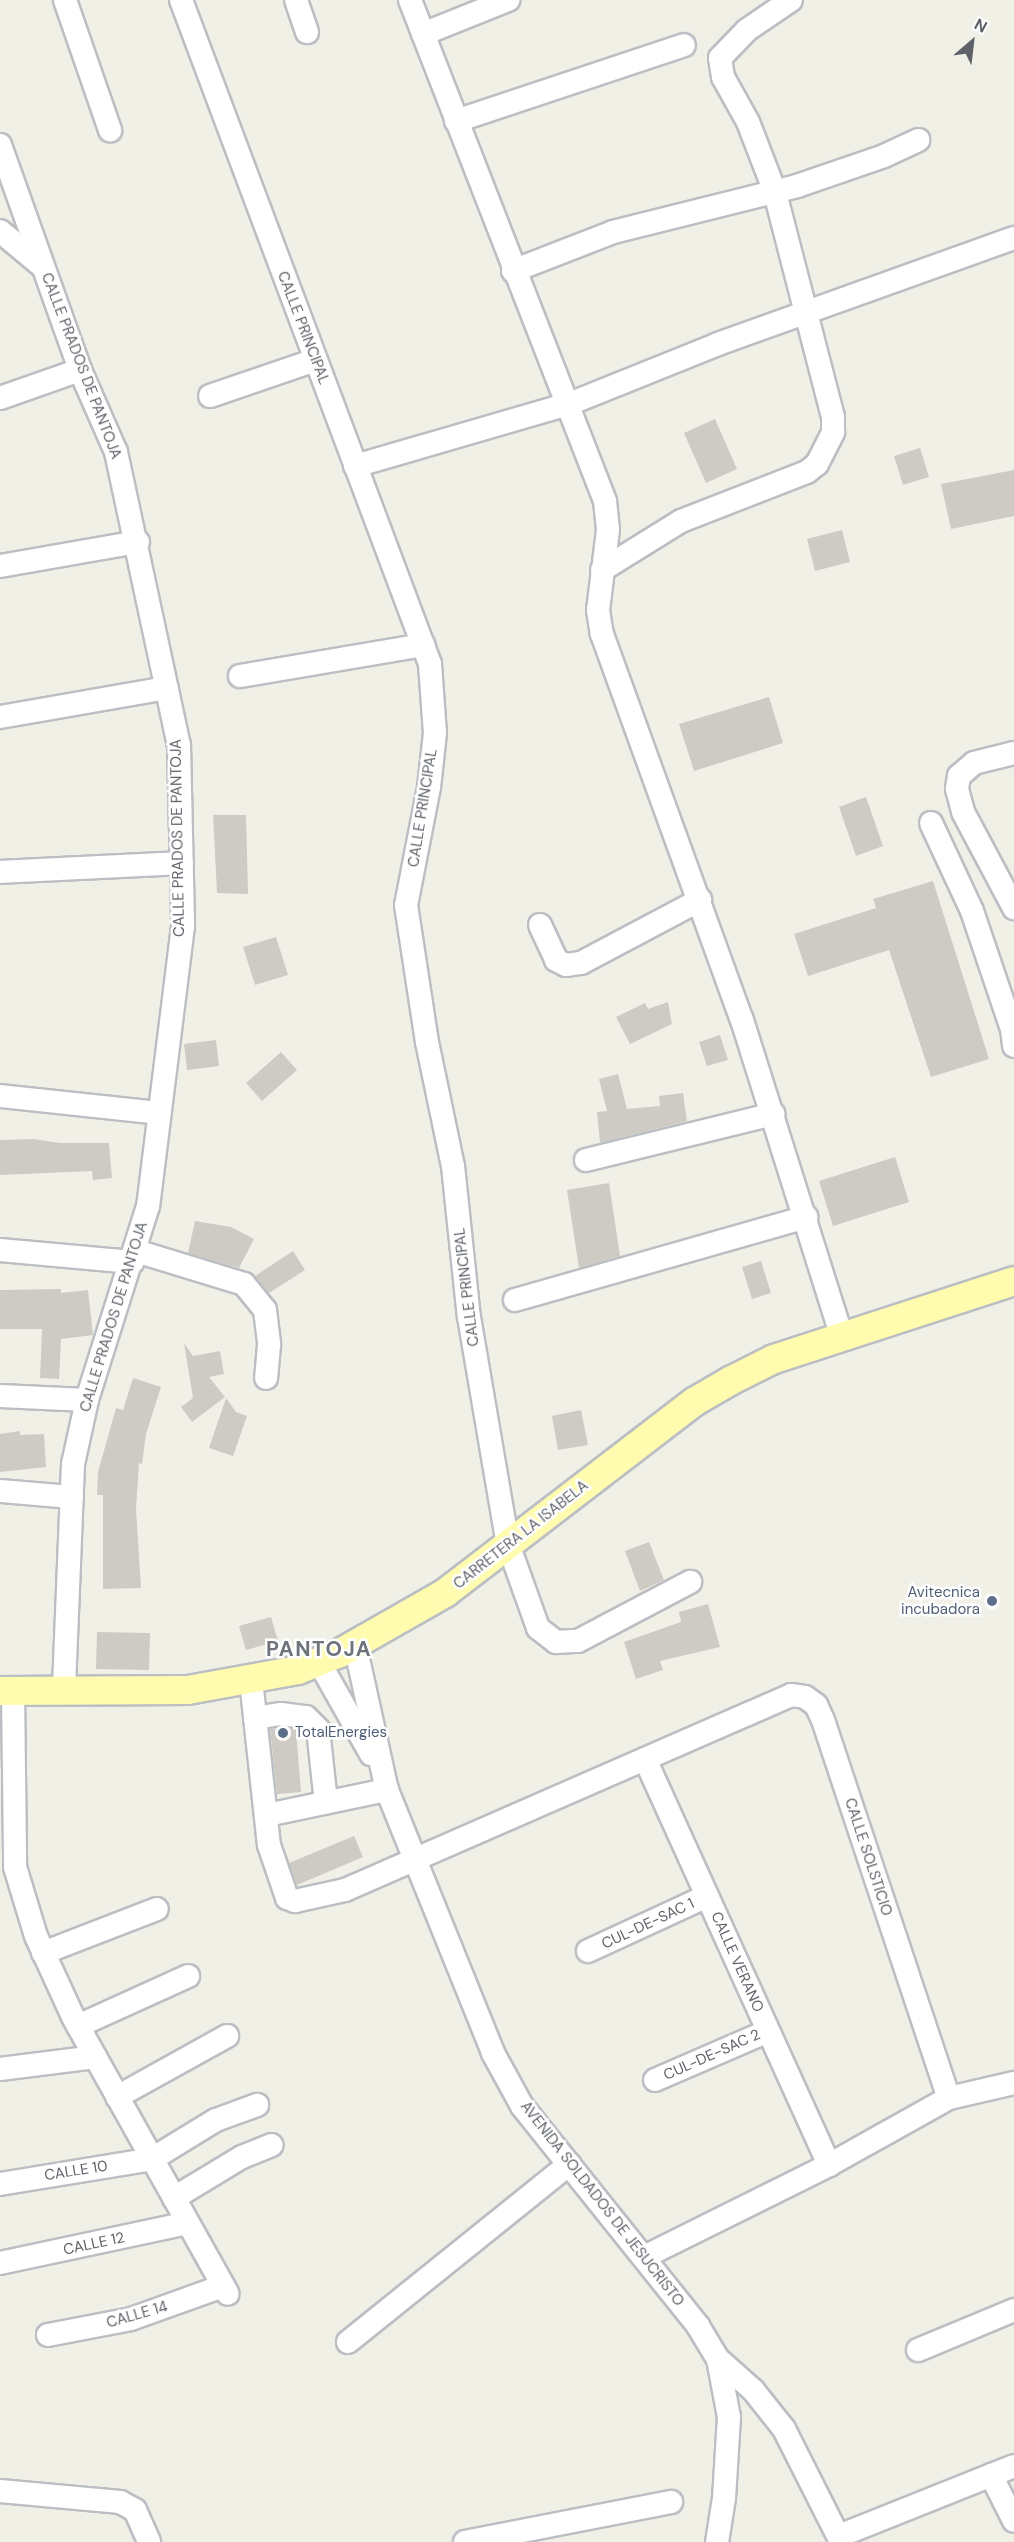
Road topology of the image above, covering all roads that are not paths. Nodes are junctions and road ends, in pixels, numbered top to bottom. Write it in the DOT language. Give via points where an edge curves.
graph roads {
  1 [pos="65,0"];
  2 [pos="181,0"];
  3 [pos="296,0"];
  4 [pos="410,0"];
  5 [pos="508,0"];
  6 [pos="791,0"];
  7 [pos="307,32"];
  8 [pos="423,34"];
  9 [pos="684,45"];
  10 [pos="456,121"];
  11 [pos="110,129"];
  12 [pos="919,140"];
  13 [pos="0,145"];
  14 [pos="775,192"];
  15 [pos="0,231"];
  16 [pos="1014,238"];
  17 [pos="44,267"];
  18 [pos="513,271"];
  19 [pos="806,311"];
  20 [pos="315,360"];
  21 [pos="80,370"];
  22 [pos="210,396"];
  23 [pos="0,398"];
  24 [pos="569,404"];
  25 [pos="355,466"];
  26 [pos="138,542"];
  27 [pos="0,566"];
  28 [pos="602,570"];
  29 [pos="423,645"];
  30 [pos="240,676"];
  31 [pos="167,688"];
  32 [pos="0,717"];
  33 [pos="1014,753"];
  34 [pos="931,823"];
  35 [pos="182,863"];
  36 [pos="0,872"];
  37 [pos="700,900"];
  38 [pos="1014,908"];
  39 [pos="540,925"];
  40 [pos="1014,1046"];
  41 [pos="0,1096"];
  42 [pos="159,1113"];
  43 [pos="773,1114"];
  44 [pos="586,1160"];
  45 [pos="806,1217"];
  46 [pos="0,1250"];
  47 [pos="134,1256"];
  48 [pos="1014,1281"];
  49 [pos="515,1300"];
  50 [pos="842,1337"];
  51 [pos="266,1378"];
  52 [pos="0,1396"];
  53 [pos="87,1400"];
  54 [pos="0,1491"];
  55 [pos="72,1497"];
  56 [pos="508,1544"];
  57 [pos="690,1582"];
  58 [pos="355,1645"];
  59 [pos="319,1662"];
  60 [pos="251,1680"];
  61 [pos="7,1691"];
  62 [pos="64,1691"];
  63 [pos="255,1718"];
  64 [pos="645,1759"];
  65 [pos="385,1782"];
  66 [pos="326,1803"];
  67 [pos="267,1815"];
  68 [pos="415,1860"];
  69 [pos="707,1896"];
  70 [pos="157,1909"];
  71 [pos="588,1951"];
  72 [pos="43,1953"];
  73 [pos="188,1976"];
  74 [pos="78,2026"];
  75 [pos="768,2031"];
  76 [pos="227,2036"];
  77 [pos="95,2057"];
  78 [pos="0,2069"];
  79 [pos="655,2080"];
  80 [pos="1014,2083"];
  81 [pos="117,2097"];
  82 [pos="949,2098"];
  83 [pos="257,2105"];
  84 [pos="272,2145"];
  85 [pos="152,2159"];
  86 [pos="569,2164"];
  87 [pos="829,2165"];
  88 [pos="0,2184"];
  89 [pos="174,2198"];
  90 [pos="188,2223"];
  91 [pos="644,2257"];
  92 [pos="0,2263"];
  93 [pos="1014,2310"];
  94 [pos="48,2336"];
  95 [pos="348,2342"];
  96 [pos="918,2350"];
  97 [pos="718,2359"];
  98 [pos="1014,2466"];
  99 [pos="991,2475"];
  100 [pos="0,2491"];
  101 [pos="671,2502"];
  102 [pos="1014,2521"];
  103 [pos="840,2539"];
  104 [pos="149,2542"];
  105 [pos="465,2542"];
  106 [pos="717,2542"];
  1 -- 11 [label="street"];
  2 -- 20 [label="street, CALLE PRINCIPAL"];
  3 -- 7 [label="street"];
  4 -- 8 [label="street"];
  5 -- 8 [label="street"];
  6 -- 14 [label="street" via="747,30 720,58 723,77 748,122"];
  8 -- 10 [label="street"];
  9 -- 10 [label="street"];
  10 -- 18 [label="street"];
  12 -- 14 [label="street" via="884,156"];
  13 -- 17 [label="street, CALLE PRADOS DE PANTOJA"];
  14 -- 18 [label="street" via="652,219"];
  14 -- 19 [label="street"];
  15 -- 17 [label="street"];
  16 -- 19 [label="street"];
  17 -- 21 [label="street, CALLE PRADOS DE PANTOJA"];
  18 -- 24 [label="street"];
  19 -- 24 [label="street"];
  19 -- 28 [label="street" via="834,424 817,464 807,472 681,521"];
  20 -- 22 [label="street"];
  20 -- 25 [label="street, CALLE PRINCIPAL"];
  21 -- 23 [label="street"];
  21 -- 26 [label="street, CALLE PRADOS DE PANTOJA" via="116,452"];
  24 -- 25 [label="street"];
  24 -- 28 [label="street" via="605,501 608,530"];
  25 -- 29 [label="street, CALLE PRINCIPAL"];
  26 -- 27 [label="street"];
  26 -- 31 [label="street, CALLE PRADOS DE PANTOJA"];
  28 -- 37 [label="street" via="598,610 602,634"];
  29 -- 30 [label="street"];
  29 -- 56 [label="street, CALLE PRINCIPAL" via="430,664 435,733 429,787 406,905 427,1042 453,1167 469,1317"];
  31 -- 32 [label="street"];
  31 -- 35 [label="street, CALLE PRADOS DE PANTOJA" via="179,745"];
  33 -- 38 [label="street" via="974,763 959,776 957,789 963,812"];
  34 -- 40 [label="street" via="972,911 1012,1029"];
  35 -- 36 [label="street"];
  35 -- 42 [label="street, CALLE PRADOS DE PANTOJA" via="183,926"];
  37 -- 39 [label="street" via="581,963 566,965 556,960"];
  37 -- 43 [label="street"];
  41 -- 42 [label="street"];
  42 -- 47 [label="street, CALLE PRADOS DE PANTOJA" via="148,1206"];
  43 -- 44 [label="street"];
  43 -- 45 [label="street"];
  45 -- 49 [label="street"];
  45 -- 50 [label="street"];
  46 -- 47 [label="street"];
  47 -- 51 [label="street" via="244,1284 265,1310 269,1345"];
  47 -- 53 [label="street, CALLE PRADOS DE PANTOJA"];
  48 -- 50 [label="main road, CARRETERA LA ISABELA"];
  50 -- 56 [label="main road, CARRETERA LA ISABELA" via="774,1359 694,1402"];
  52 -- 53 [label="street"];
  53 -- 55 [label="street, CALLE PRADOS DE PANTOJA" via="73,1464"];
  54 -- 55 [label="street"];
  55 -- 62 [label="street, CALLE PRADOS DE PANTOJA"];
  56 -- 57 [label="street, CALLE PRINCIPAL" via="538,1628 556,1642 578,1641"];
  56 -- 58 [label="main road, CARRETERA LA ISABELA" via="445,1593"];
  58 -- 59 [label="main road, CARRETERA LA ISABELA"];
  58 -- 65 [label="street, AVENIDA SOLDADOS DE JESUCRISTO"];
  59 -- 60 [label="main road, CARRETERA LA ISABELA"];
  59 -- 65 [label="street, AVENIDA SOLDADOS DE JESUCRISTO"];
  60 -- 62 [label="main road, CARRETERA LA ISABELA" via="188,1690"];
  60 -- 63 [label="street"];
  61 -- 62 [label="main road, CARRETERA LA ISABELA"];
  61 -- 72 [label="street" via="15,1868"];
  63 -- 66 [label="street" via="281,1714 306,1717 318,1729"];
  63 -- 67 [label="street"];
  64 -- 68 [label="street, CALLE SOLSTICIO"];
  64 -- 69 [label="street, CALLE VERANO"];
  64 -- 82 [label="street, CALLE SOLSTICIO" via="790,1695 805,1697 816,1705"];
  65 -- 66 [label="street"];
  65 -- 68 [label="street, AVENIDA SOLDADOS DE JESUCRISTO"];
  66 -- 67 [label="street"];
  67 -- 68 [label="street, CALLE SOLSTICIO" via="269,1845 287,1898 295,1901 345,1890"];
  68 -- 86 [label="street, AVENIDA SOLDADOS DE JESUCRISTO" via="493,2053 522,2106"];
  69 -- 71 [label="street, CUL-DE-SAC 1"];
  69 -- 75 [label="street, CALLE VERANO"];
  70 -- 72 [label="street"];
  72 -- 74 [label="street"];
  73 -- 74 [label="street"];
  74 -- 77 [label="street"];
  75 -- 79 [label="street, CUL-DE-SAC 2"];
  75 -- 87 [label="street, CALLE VERANO"];
  76 -- 81 [label="street"];
  77 -- 78 [label="street"];
  77 -- 81 [label="street"];
  80 -- 82 [label="street"];
  81 -- 85 [label="street"];
  82 -- 87 [label="street"];
  83 -- 85 [label="street" via="216,2120"];
  84 -- 89 [label="street" via="242,2157"];
  85 -- 88 [label="street, CALLE 10"];
  85 -- 89 [label="street"];
  86 -- 91 [label="street, AVENIDA SOLDADOS DE JESUCRISTO"];
  86 -- 95 [label="street"];
  87 -- 91 [label="street"];
  89 -- 90 [label="street"];
  90 -- 92 [label="street, CALLE 12"];
  90 -- 94 [label="street, CALLE 14" via="225,2290 131,2319"];
  91 -- 97 [label="street, AVENIDA SOLDADOS DE JESUCRISTO" via="698,2326"];
  93 -- 96 [label="street"];
  97 -- 103 [label="street" via="753,2390 784,2429"];
  97 -- 106 [label="street, AVENIDA SOLDADOS DE JESUCRISTO" via="729,2417"];
  98 -- 99 [label="street"];
  99 -- 102 [label="street"];
  99 -- 103 [label="street"];
  100 -- 104 [label="street" via="120,2502 135,2510"];
  101 -- 105 [label="street"];
}
